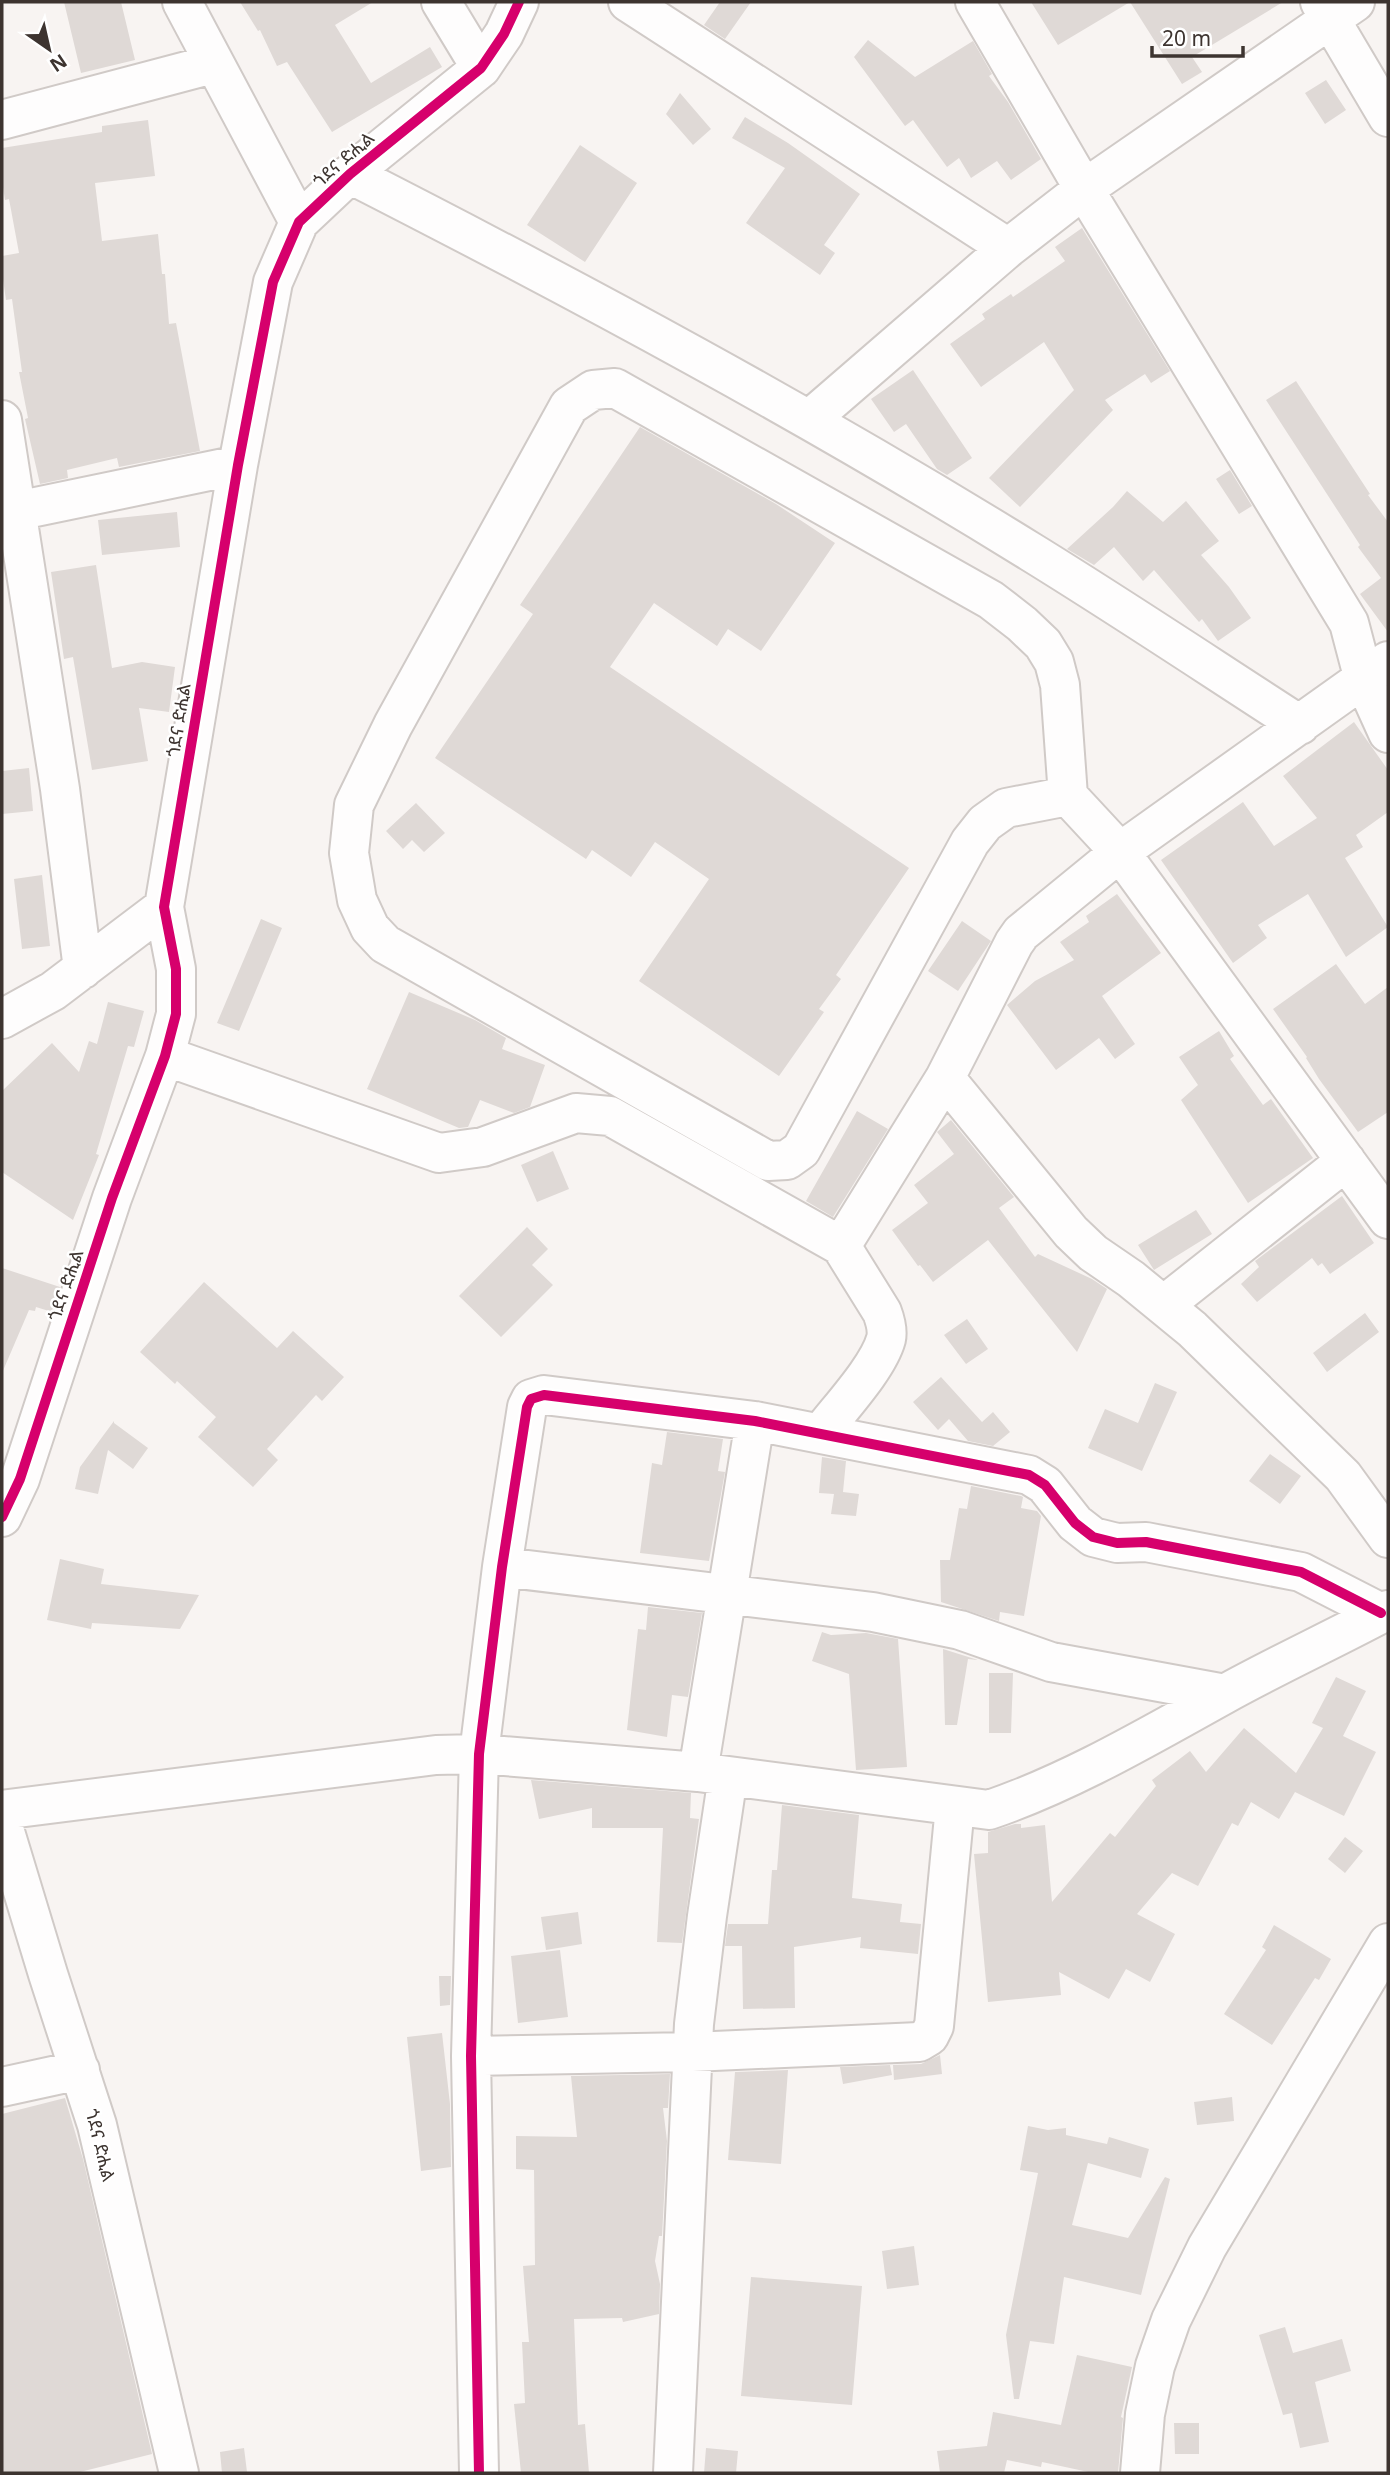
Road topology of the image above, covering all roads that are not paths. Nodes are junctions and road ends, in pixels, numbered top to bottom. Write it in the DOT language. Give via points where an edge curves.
graph roads {
  1 [pos="182,2"];
  2 [pos="440,2"];
  3 [pos="519,2"];
  4 [pos="628,2"];
  5 [pos="975,2"];
  6 [pos="1335,8"];
  7 [pos="214,64"];
  8 [pos="481,68"];
  9 [pos="1388,117"];
  10 [pos="2,120"];
  11 [pos="350,174"];
  12 [pos="1084,189"];
  13 [pos="299,222"];
  14 [pos="1008,248"];
  15 [pos="2,419"];
  16 [pos="810,420"];
  17 [pos="238,465"];
  18 [pos="10,512"];
  19 [pos="1376,671"];
  20 [pos="1300,725"];
  21 [pos="1388,733"];
  22 [pos="1068,796"];
  23 [pos="1120,852"];
  24 [pos="163,907"];
  25 [pos="83,969"];
  26 [pos="2,1019"];
  27 [pos="165,1056"];
  28 [pos="946,1078"];
  29 [pos="1346,1161"];
  30 [pos="1388,1219"];
  31 [pos="841,1246"];
  32 [pos="1164,1305"];
  33 [pos="755,1421"];
  34 [pos="821,1433"];
  35 [pos="2,1517"];
  36 [pos="1388,1538"];
  37 [pos="502,1567"];
  38 [pos="727,1595"];
  39 [pos="1385,1612"];
  40 [pos="1225,1694"];
  41 [pos="479,1754"];
  42 [pos="713,1774"];
  43 [pos="955,1806"];
  44 [pos="2,1810"];
  45 [pos="2,1822"];
  46 [pos="1388,1943"];
  47 [pos="692,2052"];
  48 [pos="471,2056"];
  49 [pos="80,2070"];
  50 [pos="2,2087"];
  51 [pos="178,2473"];
  52 [pos="479,2473"];
  53 [pos="673,2473"];
  54 [pos="1140,2473"];
  1 -- 7 [label="street"];
  2 -- 8 [label="street"];
  3 -- 8 [label="street, ጎደና ድሒል"];
  4 -- 14 [label="street"];
  5 -- 12 [label="street"];
  6 -- 9 [label="street"];
  6 -- 12 [label="street"];
  7 -- 10 [label="street"];
  7 -- 13 [label="street"];
  8 -- 11 [label="street, ጎደና ድሒል"];
  11 -- 13 [label="street, ጎደና ድሒል"];
  11 -- 16 [label="street"];
  12 -- 14 [label="street"];
  12 -- 19 [label="street"];
  13 -- 17 [label="street, ጎደና ድሒል" via="273,282"];
  14 -- 16 [label="street"];
  15 -- 18 [label="street"];
  16 -- 20 [label="street" via="1031,552"];
  17 -- 18 [label="street"];
  17 -- 24 [label="street, ጎደና ድሒል"];
  18 -- 25 [label="street" via="60,789"];
  19 -- 20 [label="street"];
  19 -- 21 [label="street"];
  20 -- 23 [label="street"];
  22 -- 22 [label="street" via="1006,808 985,823 970,842 801,1150 787,1160 768,1161 385,944 370,928 357,900 349,853 354,805 393,725 569,406 593,390 615,388 991,600 1022,624 1054,662 1060,685"];
  22 -- 23 [label="street"];
  23 -- 28 [label="street" via="1021,933"];
  23 -- 29 [label="street"];
  24 -- 25 [label="street"];
  24 -- 27 [label="street, ጎደና ድሒል" via="176,969 176,1014"];
  25 -- 26 [label="street"];
  27 -- 31 [label="street" via="439,1153 483,1147 576,1113 610,1116"];
  27 -- 35 [label="street, ጎደና ድሒል" via="108,1211 20,1479"];
  28 -- 31 [label="street"];
  28 -- 32 [label="street" via="1071,1232"];
  29 -- 30 [label="street"];
  29 -- 32 [label="street"];
  31 -- 34 [label="street" via="882,1312 887,1338 875,1362"];
  32 -- 36 [label="street" via="1343,1476"];
  33 -- 34 [label="street"];
  33 -- 37 [label="street" via="544,1395 531,1399"];
  33 -- 38 [label="street"];
  34 -- 39 [label="street" via="1029,1475 1045,1485 1075,1523 1093,1537 1117,1543 1146,1542 1301,1572"];
  37 -- 38 [label="street"];
  37 -- 41 [label="street"];
  38 -- 40 [label="street" via="873,1612 960,1630 1051,1662"];
  38 -- 42 [label="street"];
  39 -- 40 [label="street"];
  40 -- 43 [label="street" via="1027,1797 989,1810"];
  41 -- 42 [label="street"];
  41 -- 44 [label="street" via="436,1755"];
  41 -- 48 [label="street"];
  42 -- 43 [label="street"];
  42 -- 47 [label="street" via="706,1916"];
  43 -- 47 [label="street" via="934,2026 929,2036 919,2042"];
  45 -- 49 [label="street, ጎደና ድሒል"];
  46 -- 54 [label="street" via="1206,2247 1171,2320 1145,2414"];
  47 -- 48 [label="street"];
  47 -- 53 [label="street"];
  48 -- 52 [label="street"];
  49 -- 50 [label="street"];
  49 -- 51 [label="street, ጎደና ድሒል" via="97,2125"];
}
